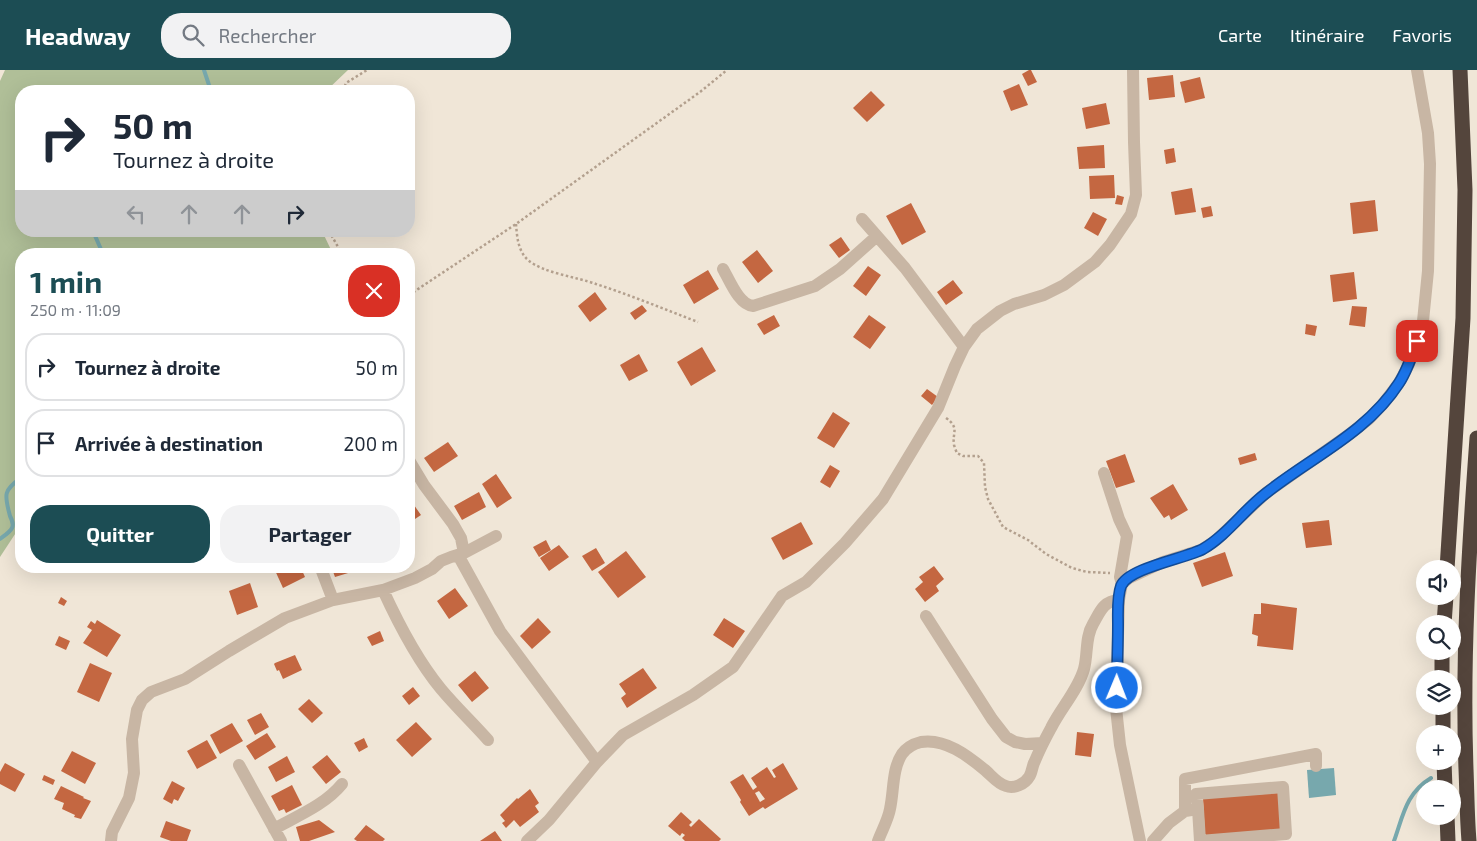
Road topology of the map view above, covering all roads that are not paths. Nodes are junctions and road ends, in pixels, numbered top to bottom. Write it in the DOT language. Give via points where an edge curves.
graph roads {
  1 [pos="1133,70"];
  2 [pos="1416,70"];
  3 [pos="1460,70"];
  4 [pos="862,219"];
  5 [pos="877,236"];
  6 [pos="723,269"];
  7 [pos="964,347"];
  8 [pos="1477,438"];
  9 [pos="415,470"];
  10 [pos="1104,473"];
  11 [pos="496,536"];
  12 [pos="461,554"];
  13 [pos="1448,560"];
  14 [pos="323,573"];
  15 [pos="1121,581"];
  16 [pos="383,590"];
  17 [pos="333,600"];
  18 [pos="1119,600"];
  19 [pos="926,616"];
  20 [pos="488,740"];
  21 [pos="1043,743"];
  22 [pos="1465,753"];
  23 [pos="597,762"];
  24 [pos="239,765"];
  25 [pos="1316,766"];
  26 [pos="342,784"];
  27 [pos="1191,810"];
  28 [pos="1447,825"];
  29 [pos="274,829"];
  30 [pos="1477,836"];
  31 [pos="111,841"];
  32 [pos="282,841"];
  33 [pos="527,841"];
  34 [pos="878,841"];
  35 [pos="1140,841"];
  36 [pos="1153,841"];
  37 [pos="1448,841"];
  38 [pos="1469,841"];
  1 -- 7 [label="street" via="1136,195 1131,214 1095,262 1079,275 1050,292 1000,311 977,329"];
  2 -- 15 [label="street" via="1428,133 1430,164 1428,272 1423,321 1399,383 1368,419 1266,493 1214,541 1201,550 1163,562"];
  3 -- 13 [label="highway" via="1465,190 1463,318"];
  4 -- 5 [label="street"];
  5 -- 6 [label="street" via="815,286 753,306 741,301"];
  5 -- 7 [label="street"];
  7 -- 23 [label="street" via="931,420 883,499 845,543 806,582 782,596 733,667 693,695 623,735"];
  8 -- 22 [label="highway" via="1468,563"];
  9 -- 12 [label="street" via="461,538"];
  10 -- 15 [label="street" via="1127,536"];
  11 -- 12 [label="street"];
  12 -- 16 [label="street" via="441,561 415,578"];
  12 -- 23 [label="street" via="500,631"];
  14 -- 17 [label="street"];
  15 -- 18 [label="street"];
  16 -- 17 [label="street"];
  16 -- 20 [label="street" via="400,627 426,669 441,690"];
  17 -- 31 [label="street" via="285,618 185,679 152,692 142,700 132,739 134,773 129,798 112,832"];
  18 -- 21 [label="street" via="1111,600 1103,607 1092,626 1084,669"];
  18 -- 35 [label="street" via="1116,708 1120,745"];
  19 -- 21 [label="street" via="1006,737 1024,744"];
  21 -- 34 [label="street" via="1029,778 1017,786 1007,787 949,746 924,742 907,748 897,766 890,810"];
  22 -- 30 [label="highway"];
  22 -- 38 [label="highway"];
  23 -- 33 [label="street" via="549,820"];
  24 -- 29 [label="street"];
  25 -- 27 [label="street" via="1316,754 1186,779"];
  26 -- 29 [label="street" via="327,799"];
  27 -- 27 [label="street" via="1200,841 1286,834 1283,787 1196,794"];
  27 -- 36 [label="street" via="1169,823"];
  28 -- 37 [label="highway"];
  29 -- 32 [label="street"];
}
